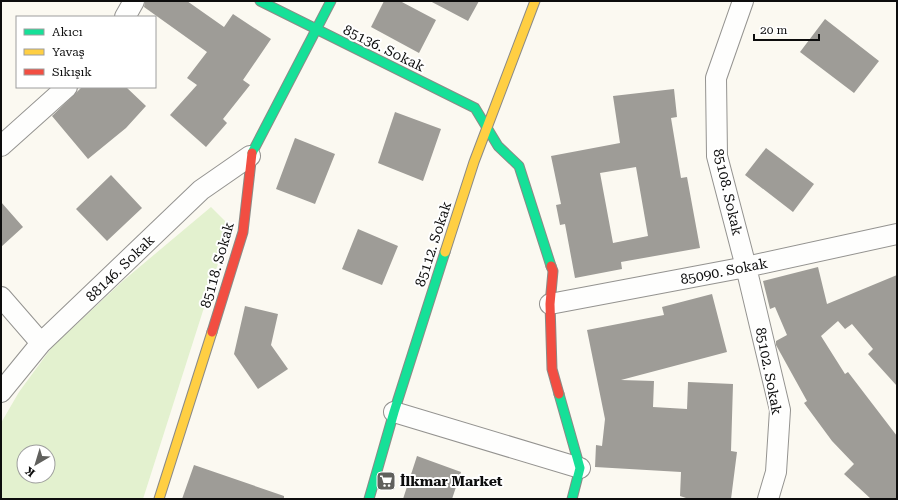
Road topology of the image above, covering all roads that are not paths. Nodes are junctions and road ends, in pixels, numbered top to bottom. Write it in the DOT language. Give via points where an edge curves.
graph roads {
  1 [pos="134,1"];
  2 [pos="260,1"];
  3 [pos="331,1"];
  4 [pos="535,1"];
  5 [pos="743,1"];
  6 [pos="126,16"];
  7 [pos="316,30"];
  8 [pos="66,88"];
  9 [pos="487,129"];
  10 [pos="1,146"];
  11 [pos="250,156"];
  12 [pos="897,234"];
  13 [pos="746,266"];
  14 [pos="1,297"];
  15 [pos="550,304"];
  16 [pos="41,343"];
  17 [pos="1,392"];
  18 [pos="394,412"];
  19 [pos="580,468"];
  20 [pos="159,499"];
  21 [pos="369,499"];
  22 [pos="572,499"];
  23 [pos="768,499"];
  1 -- 6 [label="street"];
  2 -- 7 [label="street, 85136. Sokak"];
  3 -- 7 [label="street, 85118. Sokak"];
  4 -- 9 [label="street, 85112. Sokak"];
  5 -- 13 [label="street, 85108. Sokak" via="716,78 717,156"];
  7 -- 9 [label="street, 85136. Sokak" via="475,108"];
  7 -- 11 [label="street, 85118. Sokak"];
  8 -- 10 [label="street"];
  9 -- 15 [label="street, 85136. Sokak" via="498,146 519,166 553,271"];
  9 -- 18 [label="street, 85112. Sokak" via="474,162"];
  11 -- 16 [label="street, 88146. Sokak" via="201,190"];
  11 -- 20 [label="street, 85118. Sokak" via="243,232"];
  12 -- 13 [label="street, 85090. Sokak"];
  13 -- 15 [label="street, 85090. Sokak"];
  13 -- 23 [label="street, 85102. Sokak" via="780,410 776,472"];
  14 -- 16 [label="street"];
  15 -- 19 [label="street, 85136. Sokak" via="552,369"];
  16 -- 17 [label="street, 88146. Sokak"];
  18 -- 19 [label="street"];
  18 -- 21 [label="street, 85112. Sokak"];
  19 -- 22 [label="street"];
}
